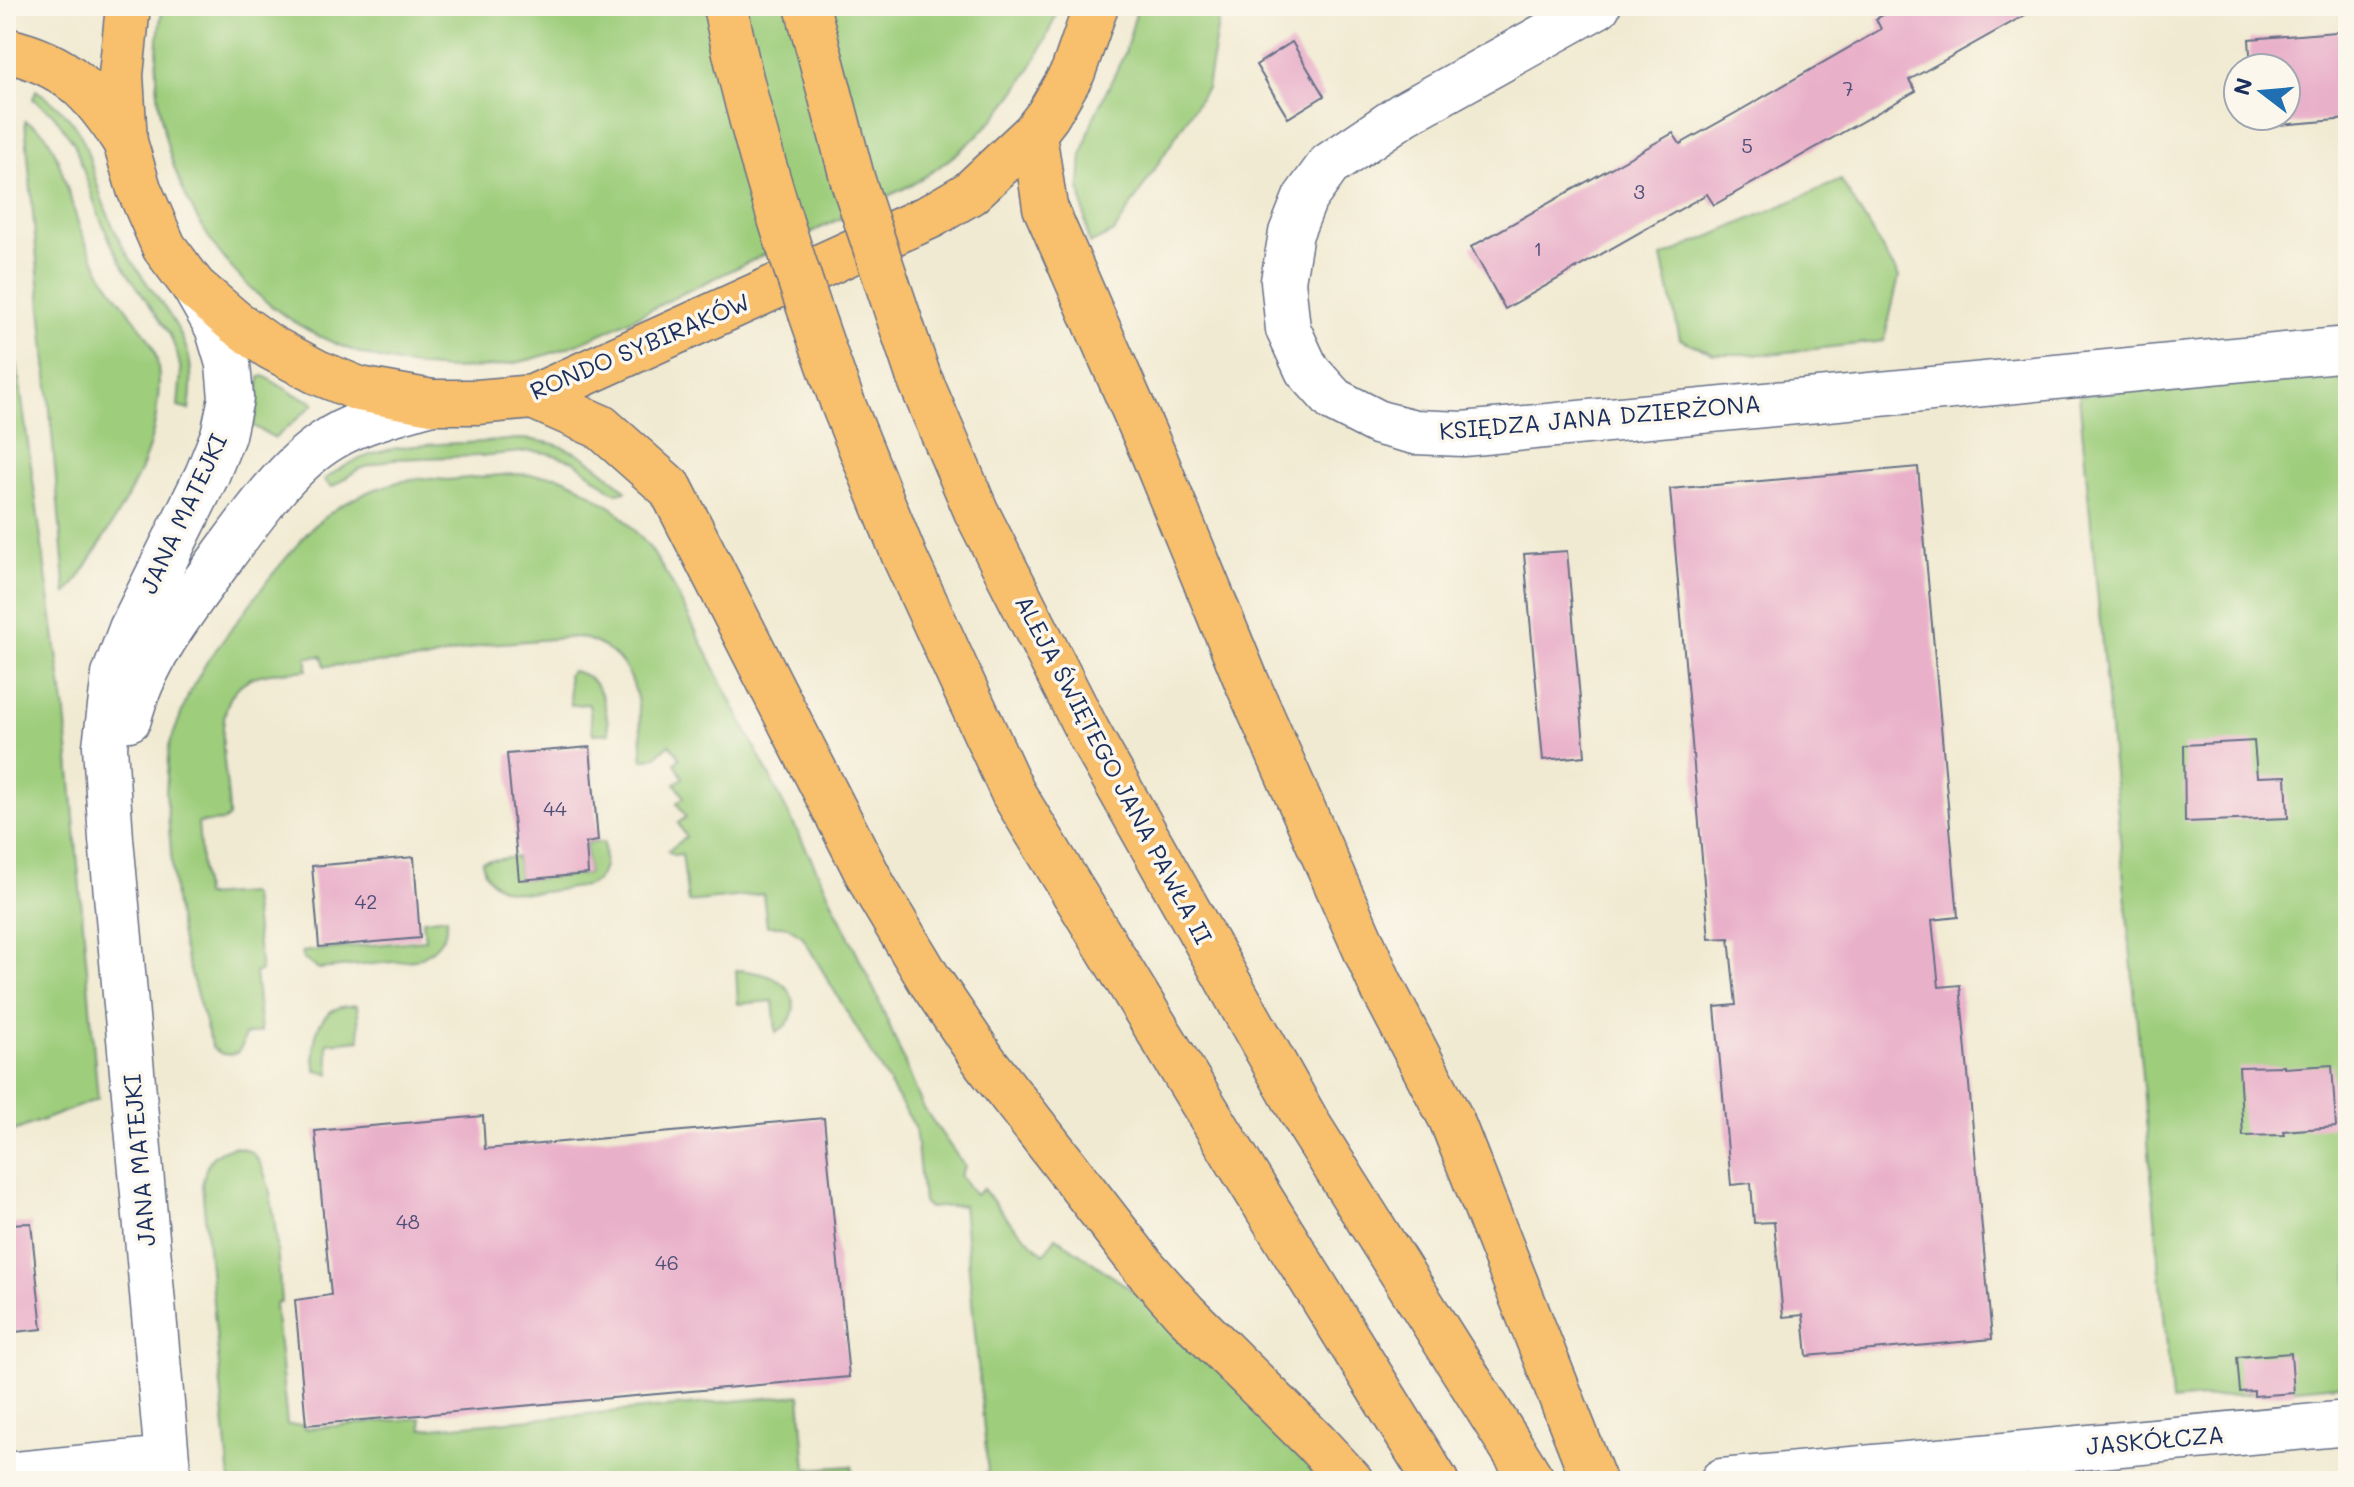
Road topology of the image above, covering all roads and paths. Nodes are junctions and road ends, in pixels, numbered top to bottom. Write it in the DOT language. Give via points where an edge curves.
graph roads {
  1 [pos="128,6"];
  2 [pos="725,6"];
  3 [pos="807,6"];
  4 [pos="1598,6"];
  5 [pos="1097,8"];
  6 [pos="6,50"];
  7 [pos="1034,133"];
  8 [pos="125,142"];
  9 [pos="194,287"];
  10 [pos="2348,349"];
  11 [pos="533,397"];
  12 [pos="432,402"];
  13 [pos="111,839"];
  14 [pos="2348,1423"];
  15 [pos="168,1470"];
  16 [pos="6,1475"];
  17 [pos="1351,1481"];
  18 [pos="1436,1481"];
  19 [pos="1533,1481"];
  20 [pos="1594,1481"];
  21 [pos="1722,1481"];
  1 -- 8 [label="main road, RONDO SYBIRAKÓW" via="121,75"];
  2 -- 18 [label="main road, bridge" via="773,197 843,404 905,558 1013,793"];
  3 -- 19 [label="main road, ALEJA ŚWIĘTEGO JANA PAWŁA II, bridge" via="853,181 918,375 976,511 1088,732 1310,1127"];
  4 -- 10 [label="street, KSIĘDZA JANA DZIERŻONA" via="1404,114 1329,165 1305,198 1291,233 1283,281 1288,329 1307,370 1334,400 1379,423 1415,432 1463,434"];
  5 -- 7 [label="main road, RONDO SYBIRAKÓW" via="1073,72"];
  6 -- 8 [label="main road" via="61,70 104,109"];
  7 -- 11 [label="main road, RONDO SYBIRAKÓW" via="970,193 931,216"];
  7 -- 20 [label="main road" via="1045,207 1380,983 1451,1119"];
  8 -- 9 [label="main road, RONDO SYBIRAKÓW" via="164,247"];
  9 -- 12 [label="main road, RONDO SYBIRAKÓW" via="270,347 317,372 359,389"];
  9 -- 13 [label="street, JANA MATEJKI" via="217,327 231,398 207,475 143,603 114,675 105,746"];
  11 -- 12 [label="main road, RONDO SYBIRAKÓW"];
  11 -- 17 [label="main road" via="601,427 671,489 874,887 985,1062 1143,1266"];
  12 -- 13 [label="street, JANA MATEJKI" via="361,423 323,443 289,474 237,538 142,681 121,750"];
  13 -- 15 [label="street, JANA MATEJKI"];
  14 -- 21 [label="street, JASKÓŁCZA"];
  15 -- 16 [label="street"];
}
